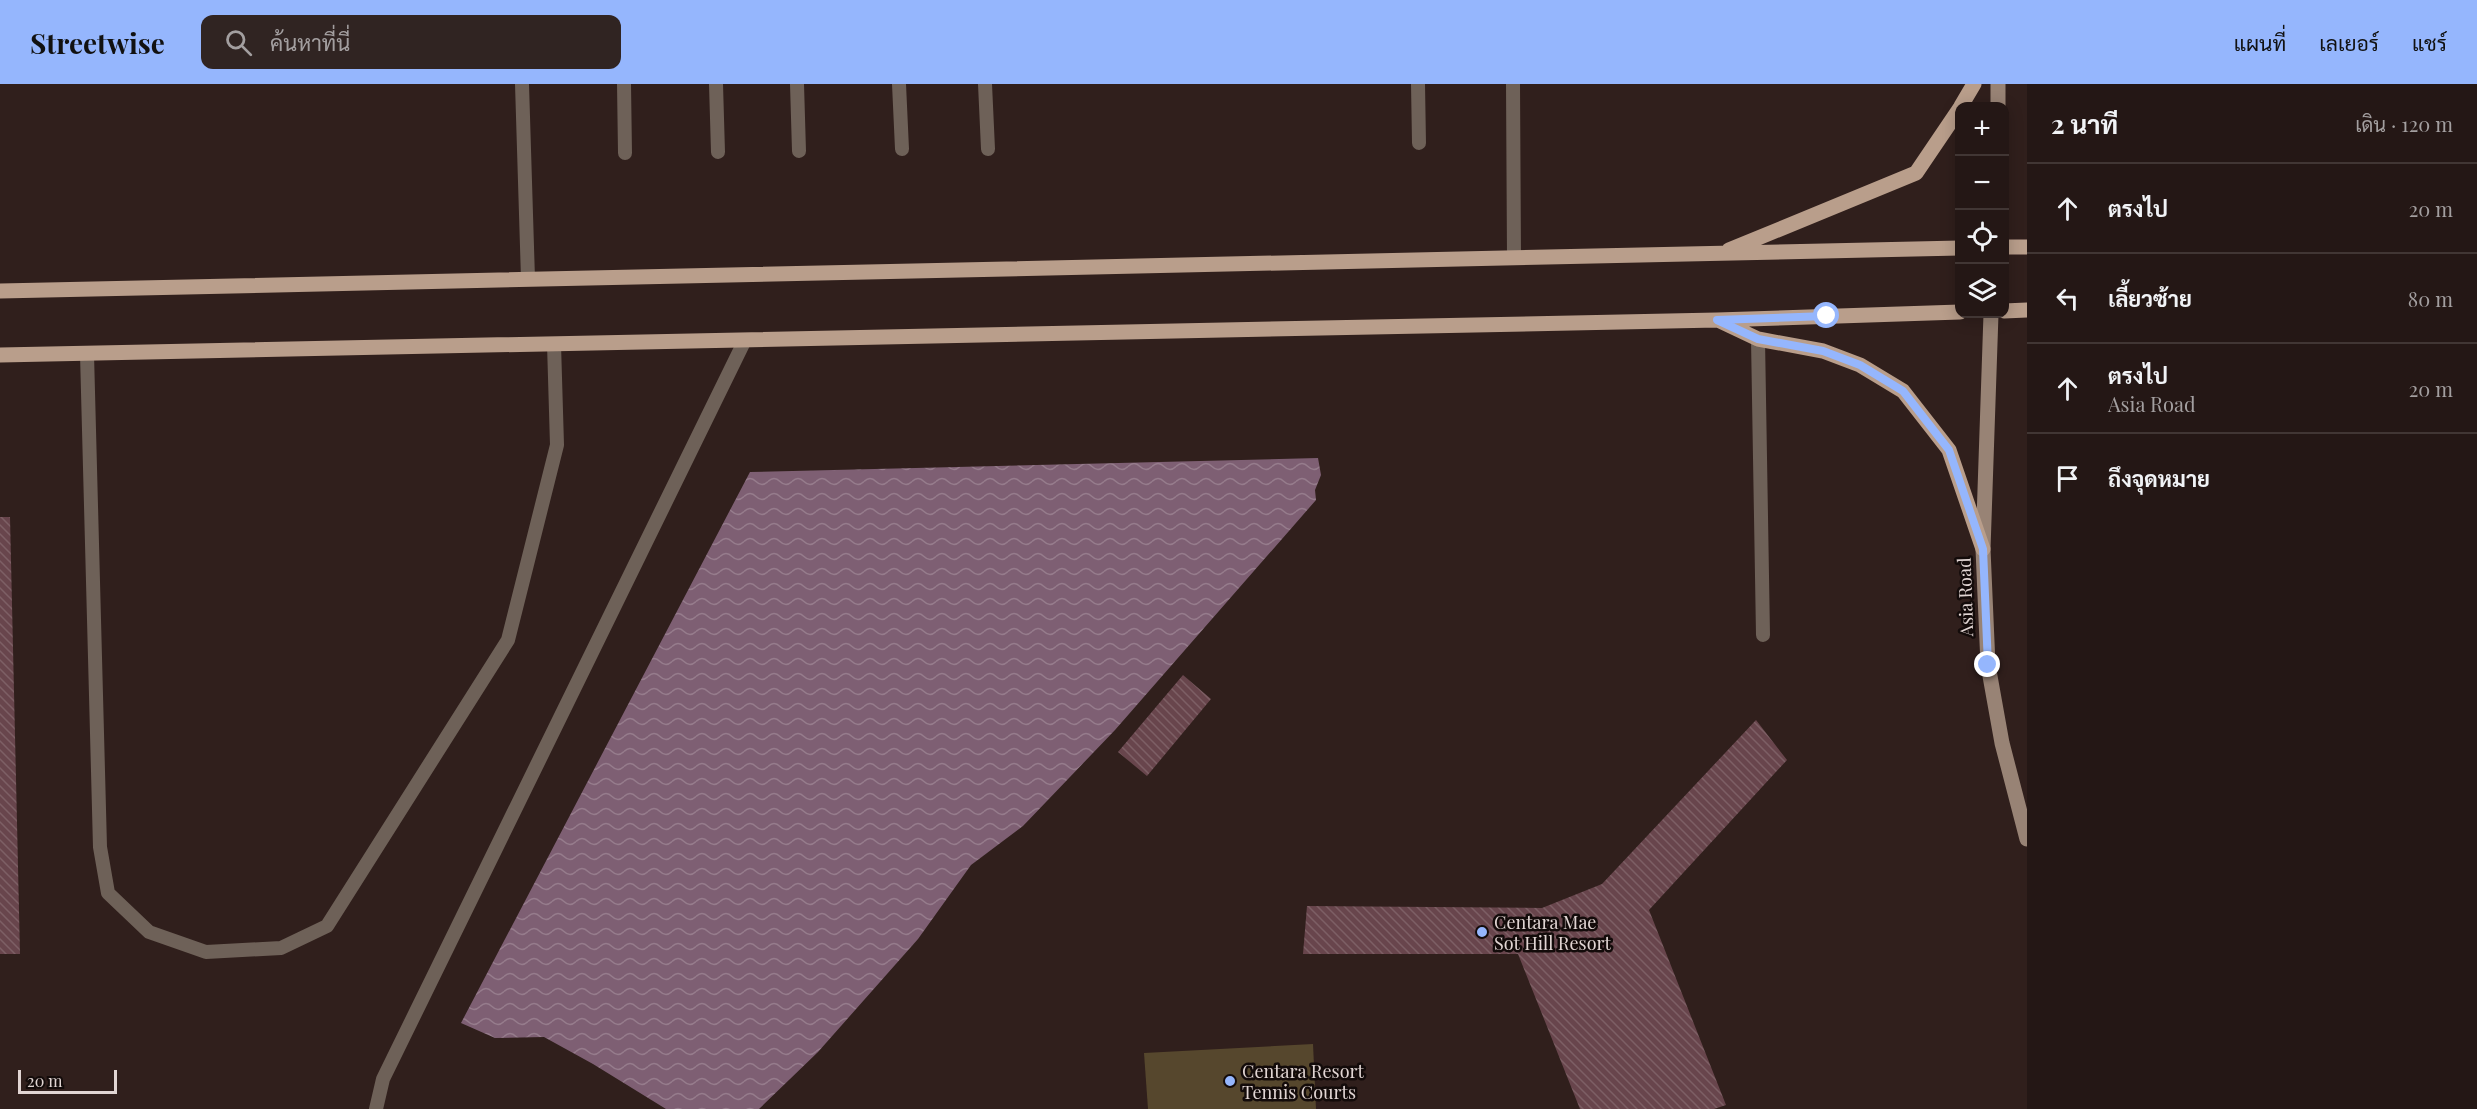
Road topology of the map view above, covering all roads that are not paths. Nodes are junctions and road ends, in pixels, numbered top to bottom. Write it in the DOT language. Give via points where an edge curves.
graph roads {
  1 [pos="522,84"];
  2 [pos="624,84"];
  3 [pos="716,84"];
  4 [pos="797,84"];
  5 [pos="898,84"];
  6 [pos="985,84"];
  7 [pos="1418,84"];
  8 [pos="1513,84"];
  9 [pos="1974,84"];
  10 [pos="1998,84"];
  11 [pos="1963,102"];
  12 [pos="1998,102"];
  13 [pos="1955,114"];
  14 [pos="1419,143"];
  15 [pos="902,149"];
  16 [pos="988,149"];
  17 [pos="799,151"];
  18 [pos="718,152"];
  19 [pos="625,153"];
  20 [pos="2027,246"];
  21 [pos="2009,247"];
  22 [pos="1955,248"];
  23 [pos="1720,253"];
  24 [pos="1514,258"];
  25 [pos="528,279"];
  26 [pos="0,291"];
  27 [pos="2027,310"];
  28 [pos="2009,311"];
  29 [pos="1955,312"];
  30 [pos="1991,318"];
  31 [pos="1717,320"];
  32 [pos="1758,339"];
  33 [pos="745,340"];
  34 [pos="554,344"];
  35 [pos="87,354"];
  36 [pos="0,356"];
  37 [pos="1983,549"];
  38 [pos="1763,635"];
  39 [pos="2027,839"];
  40 [pos="376,1109"];
  1 -- 25 [label="lane"];
  2 -- 19 [label="lane"];
  3 -- 18 [label="lane"];
  4 -- 17 [label="lane"];
  5 -- 15 [label="lane"];
  6 -- 16 [label="lane"];
  7 -- 14 [label="lane"];
  8 -- 24 [label="lane"];
  9 -- 11 [label="main road"];
  10 -- 12 [label="main road"];
  13 -- 23 [label="main road" via="1916,173"];
  20 -- 21 [label="main road"];
  22 -- 23 [label="main road"];
  23 -- 24 [label="main road"];
  24 -- 25 [label="main road"];
  25 -- 26 [label="main road"];
  27 -- 28 [label="main road"];
  29 -- 31 [label="main road"];
  30 -- 37 [label="main road, Asia Road"];
  31 -- 32 [label="main road"];
  31 -- 33 [label="main road"];
  32 -- 37 [label="main road" via="1823,351 1860,365 1903,391 1949,450"];
  32 -- 38 [label="lane"];
  33 -- 34 [label="main road"];
  33 -- 40 [label="lane" via="383,1079"];
  34 -- 35 [label="main road"];
  34 -- 35 [label="lane" via="556,445 508,640 327,926 281,948 206,952 149,932 108,893 100,847"];
  35 -- 36 [label="main road"];
  37 -- 39 [label="main road, Asia Road" via="1988,665 2002,743"];
}
